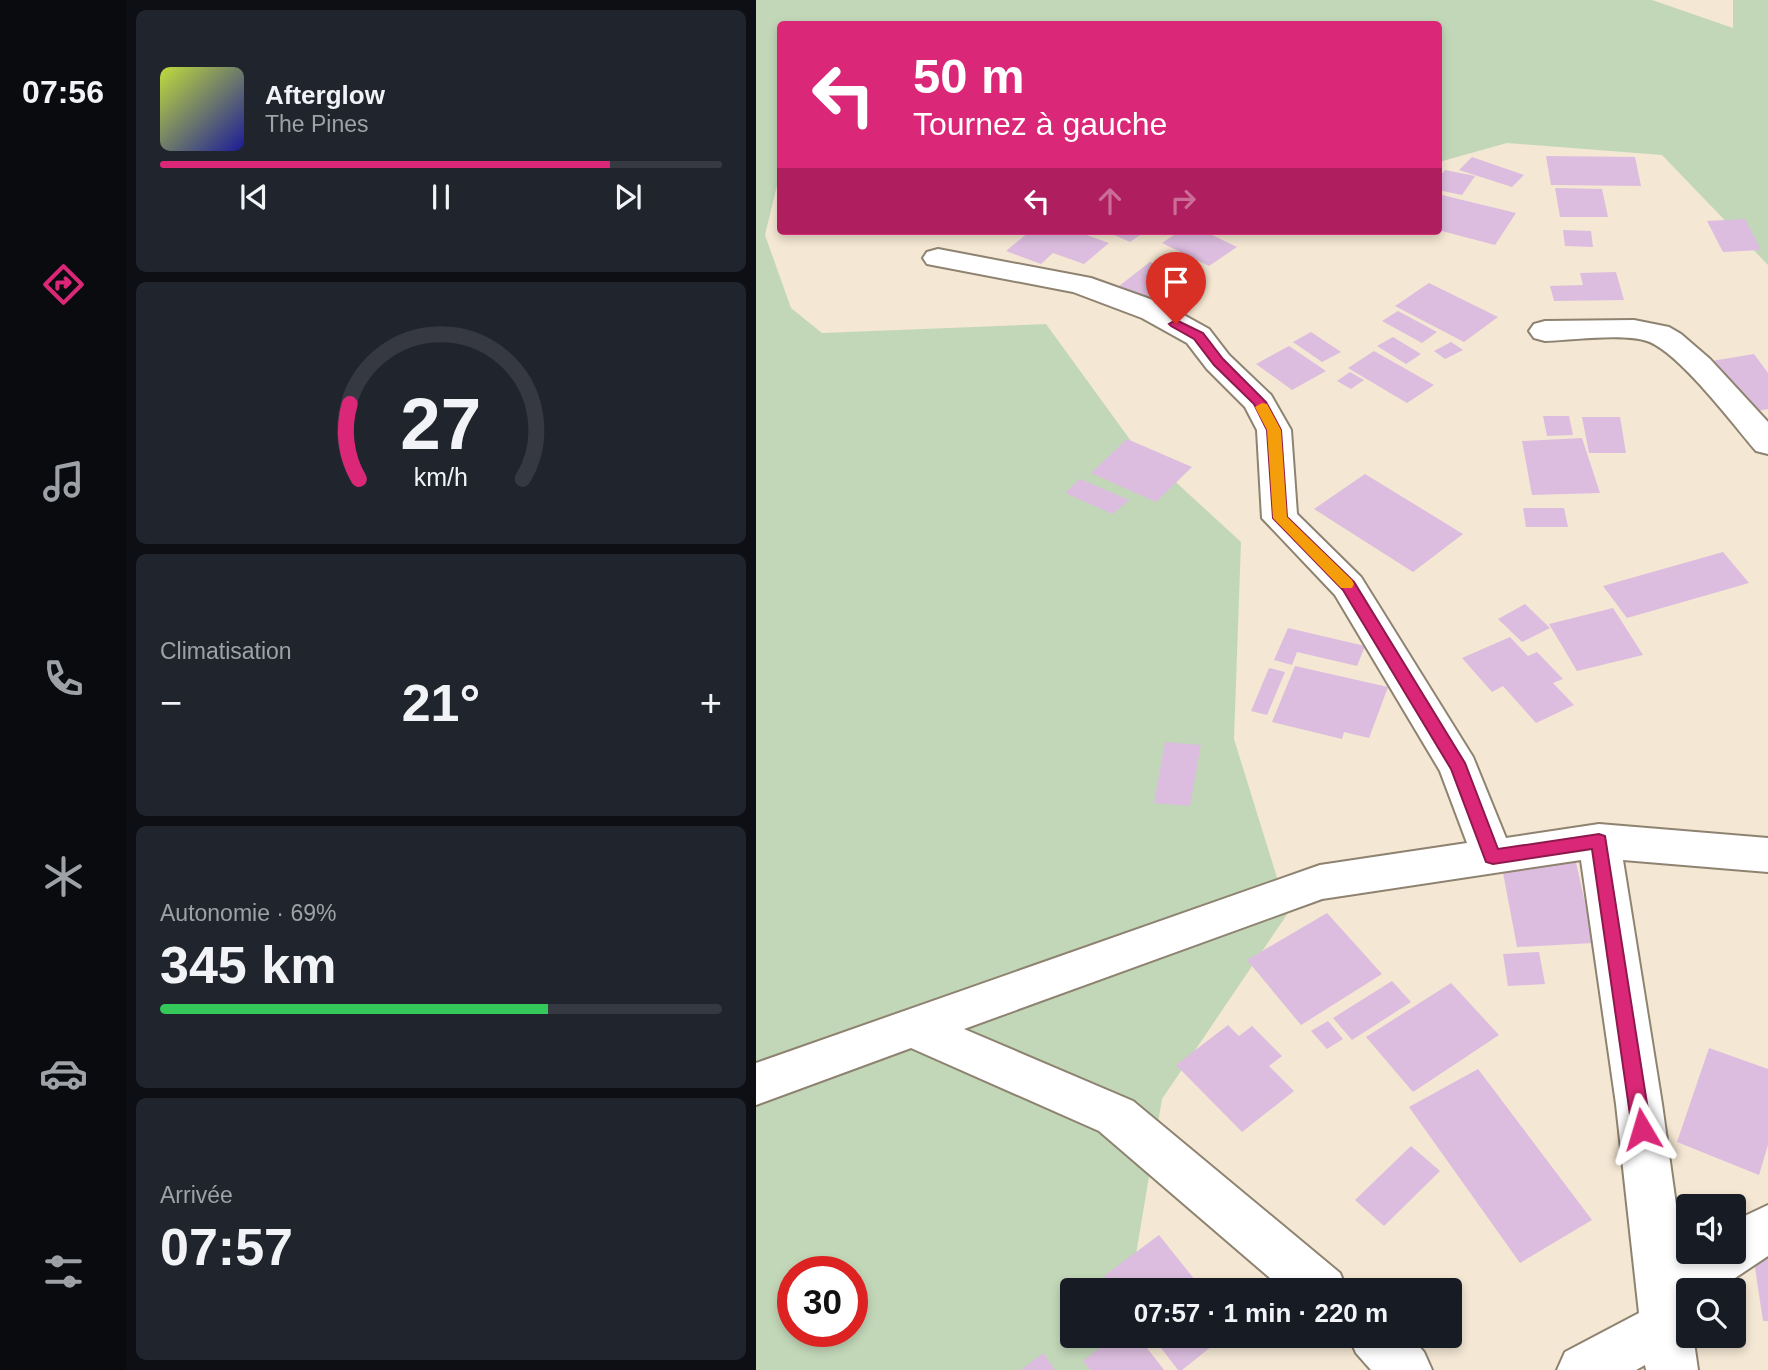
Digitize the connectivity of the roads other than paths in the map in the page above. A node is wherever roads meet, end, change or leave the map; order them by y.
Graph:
1 (938, 258) dead end
2 (1545, 331) dead end
3 (1768, 443) edge
4 (1599, 841) junction
5 (1768, 855) edge
6 (1493, 857) junction
7 (913, 1028) junction
8 (756, 1084) edge
9 (1768, 1228) edge
10 (1746, 1242) edge
11 (1712, 1264) edge
12 (1308, 1278) edge
13 (1386, 1348) edge
14 (1668, 1348) edge
15 (1406, 1370) edge
16 (1583, 1370) edge

1 - 6 street
2 - 3 street
4 - 5 street
4 - 6 street
4 - 14 street
6 - 7 street
7 - 8 street
7 - 12 street
9 - 10 street
11 - 14 street
13 - 15 street
14 - 16 street

